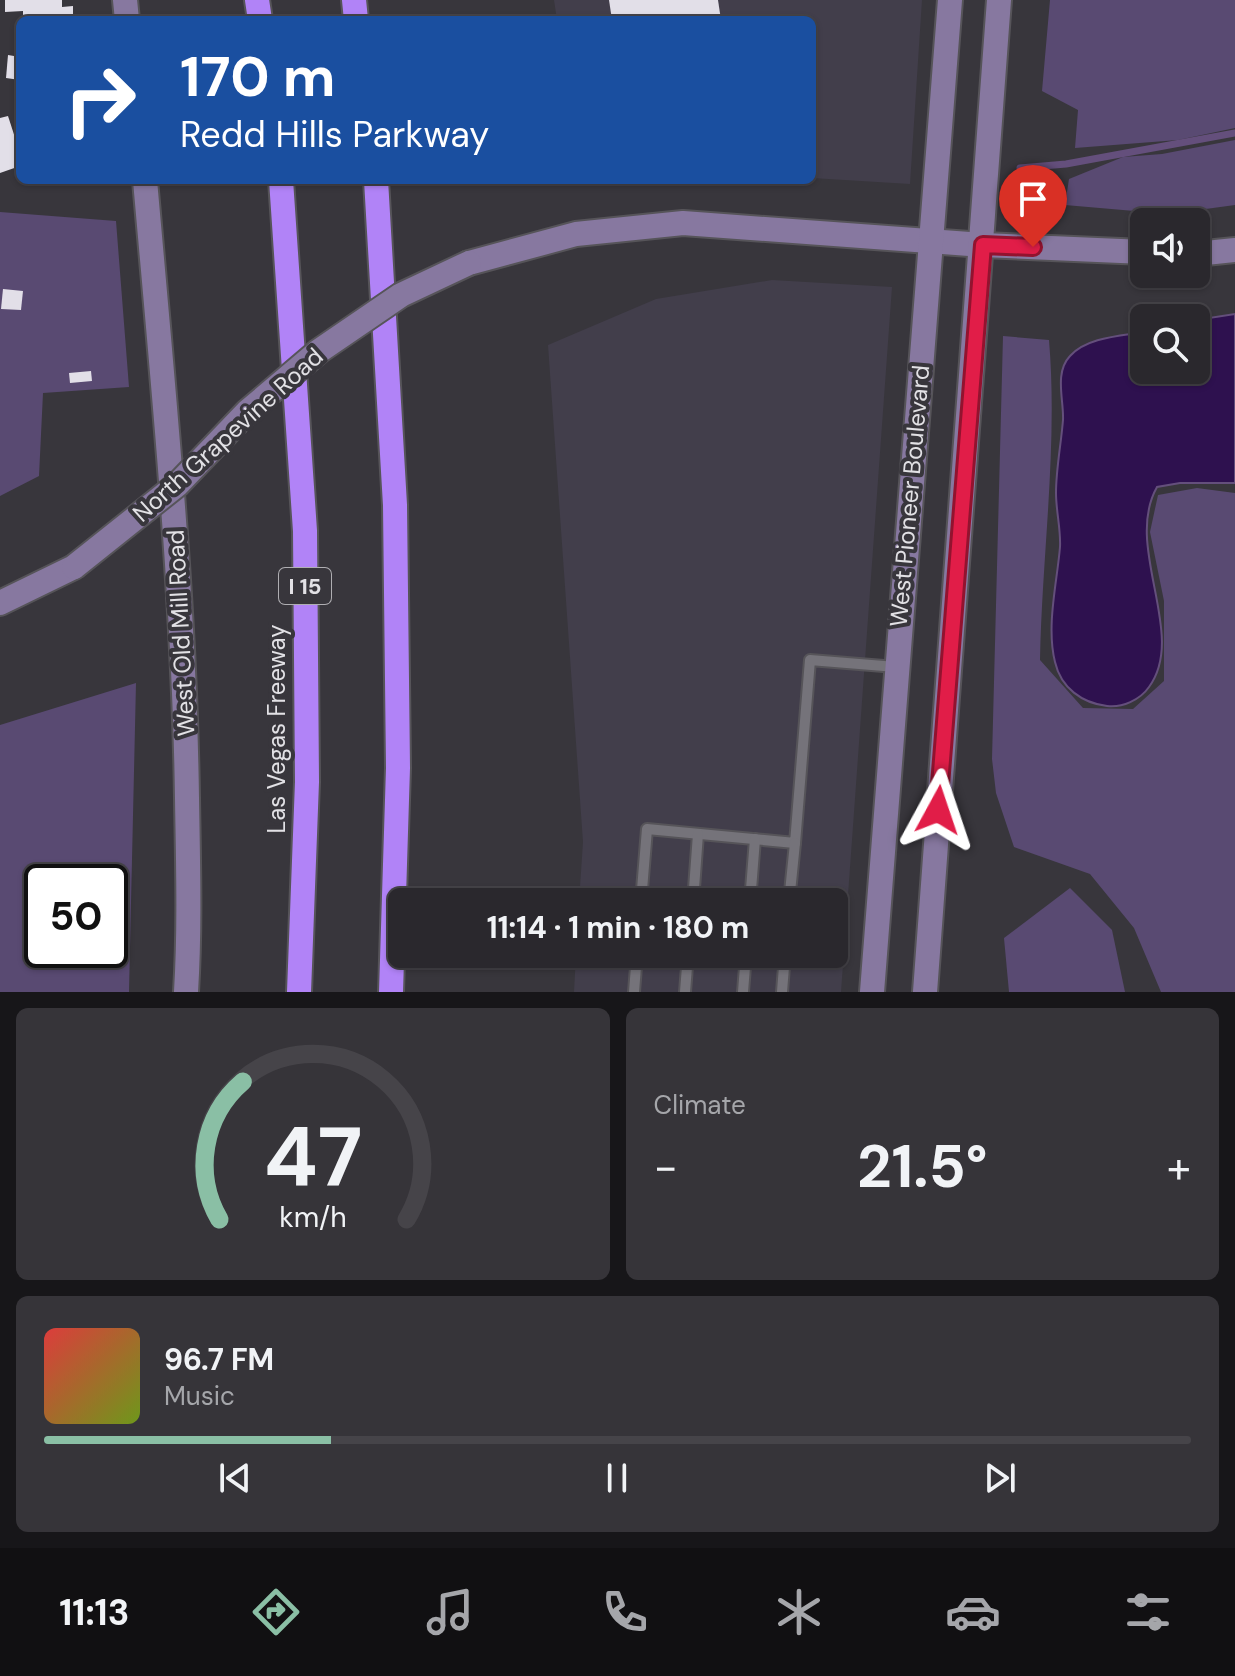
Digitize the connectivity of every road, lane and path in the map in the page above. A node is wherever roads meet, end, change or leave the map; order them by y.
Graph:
1 (950, 0) edge
2 (999, 0) edge
3 (145, 184) edge
4 (281, 184) edge
5 (376, 184) edge
6 (931, 242) junction
7 (983, 245) junction
8 (1235, 250) edge
9 (1130, 251) edge
10 (1210, 253) edge
11 (0, 603) edge
12 (896, 667) junction
13 (698, 834) junction
14 (755, 839) junction
15 (795, 843) junction
16 (642, 888) edge
17 (694, 888) edge
18 (751, 888) edge
19 (790, 888) edge
20 (636, 968) edge
21 (687, 968) edge
22 (745, 968) edge
23 (784, 968) edge
24 (186, 992) edge
25 (299, 992) edge
26 (391, 992) edge
27 (634, 992) edge
28 (685, 992) edge
29 (743, 992) edge
30 (782, 992) edge
31 (872, 992) edge
32 (925, 992) edge

1 - 6 main road, West Pioneer Boulevard
2 - 7 main road
3 - 24 main road, West Old Mill Road
4 - 25 highway, Las Vegas Freeway / I 15
5 - 26 highway
6 - 7 main road, North Grapevine Road
6 - 11 main road, North Grapevine Road, bridge
6 - 12 main road, West Pioneer Boulevard
7 - 9 main road, North Grapevine Road
7 - 32 main road
8 - 10 main road
12 - 15 lane
12 - 31 main road, West Pioneer Boulevard
13 - 14 lane
13 - 16 lane
13 - 17 lane
14 - 15 lane
14 - 18 lane
15 - 19 lane
20 - 27 lane
21 - 28 lane
22 - 29 lane
23 - 30 lane

